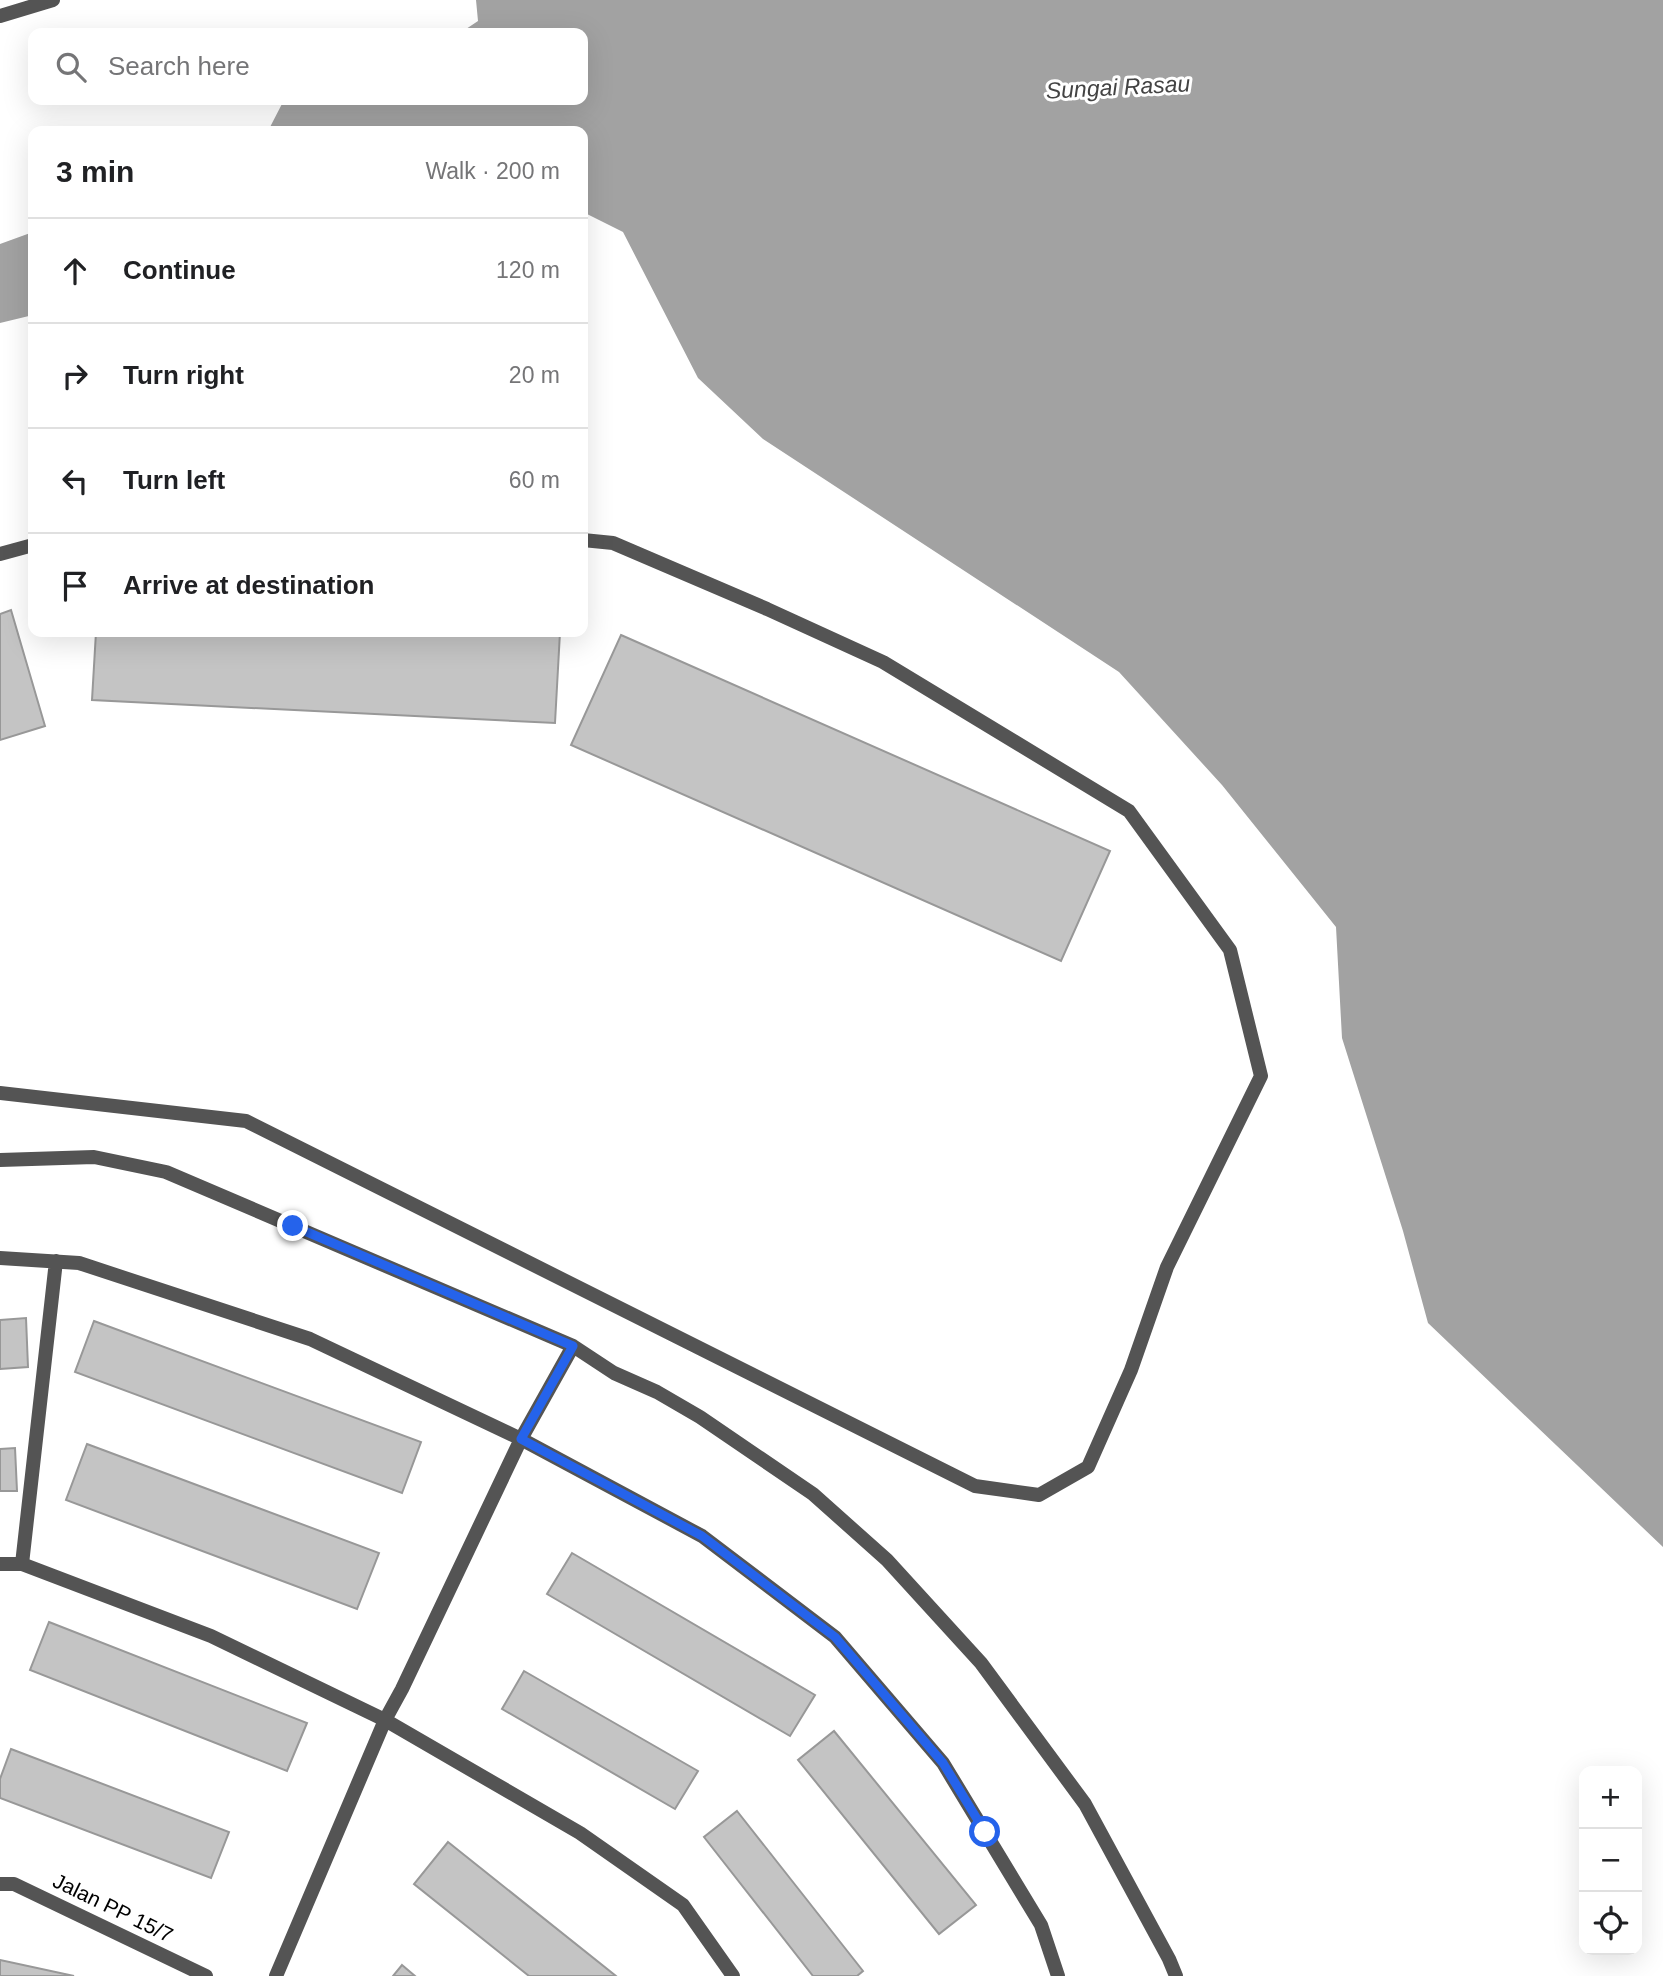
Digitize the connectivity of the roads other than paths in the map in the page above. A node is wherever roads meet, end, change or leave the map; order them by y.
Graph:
1 (53, 0) edge
2 (0, 16) edge
3 (588, 540) edge
4 (28, 546) edge
5 (0, 554) edge
6 (0, 1093) edge
7 (0, 1160) edge
8 (0, 1258) edge
9 (56, 1261) junction
10 (573, 1346) junction
11 (521, 1439) junction
12 (0, 1564) edge
13 (22, 1564) junction
14 (385, 1720) junction
15 (0, 1884) edge
16 (206, 1976) edge
17 (276, 1976) edge
18 (733, 1976) edge
19 (1058, 1976) edge
20 (1176, 1976) edge

1 - 2 street
3 - 6 street
4 - 5 street
7 - 10 street
8 - 9 street
9 - 11 street
9 - 13 street
10 - 11 street
10 - 20 street
11 - 14 street
11 - 19 street
12 - 13 street
13 - 14 street
14 - 17 street
14 - 18 street
15 - 16 street, Jalan PP 15/7

